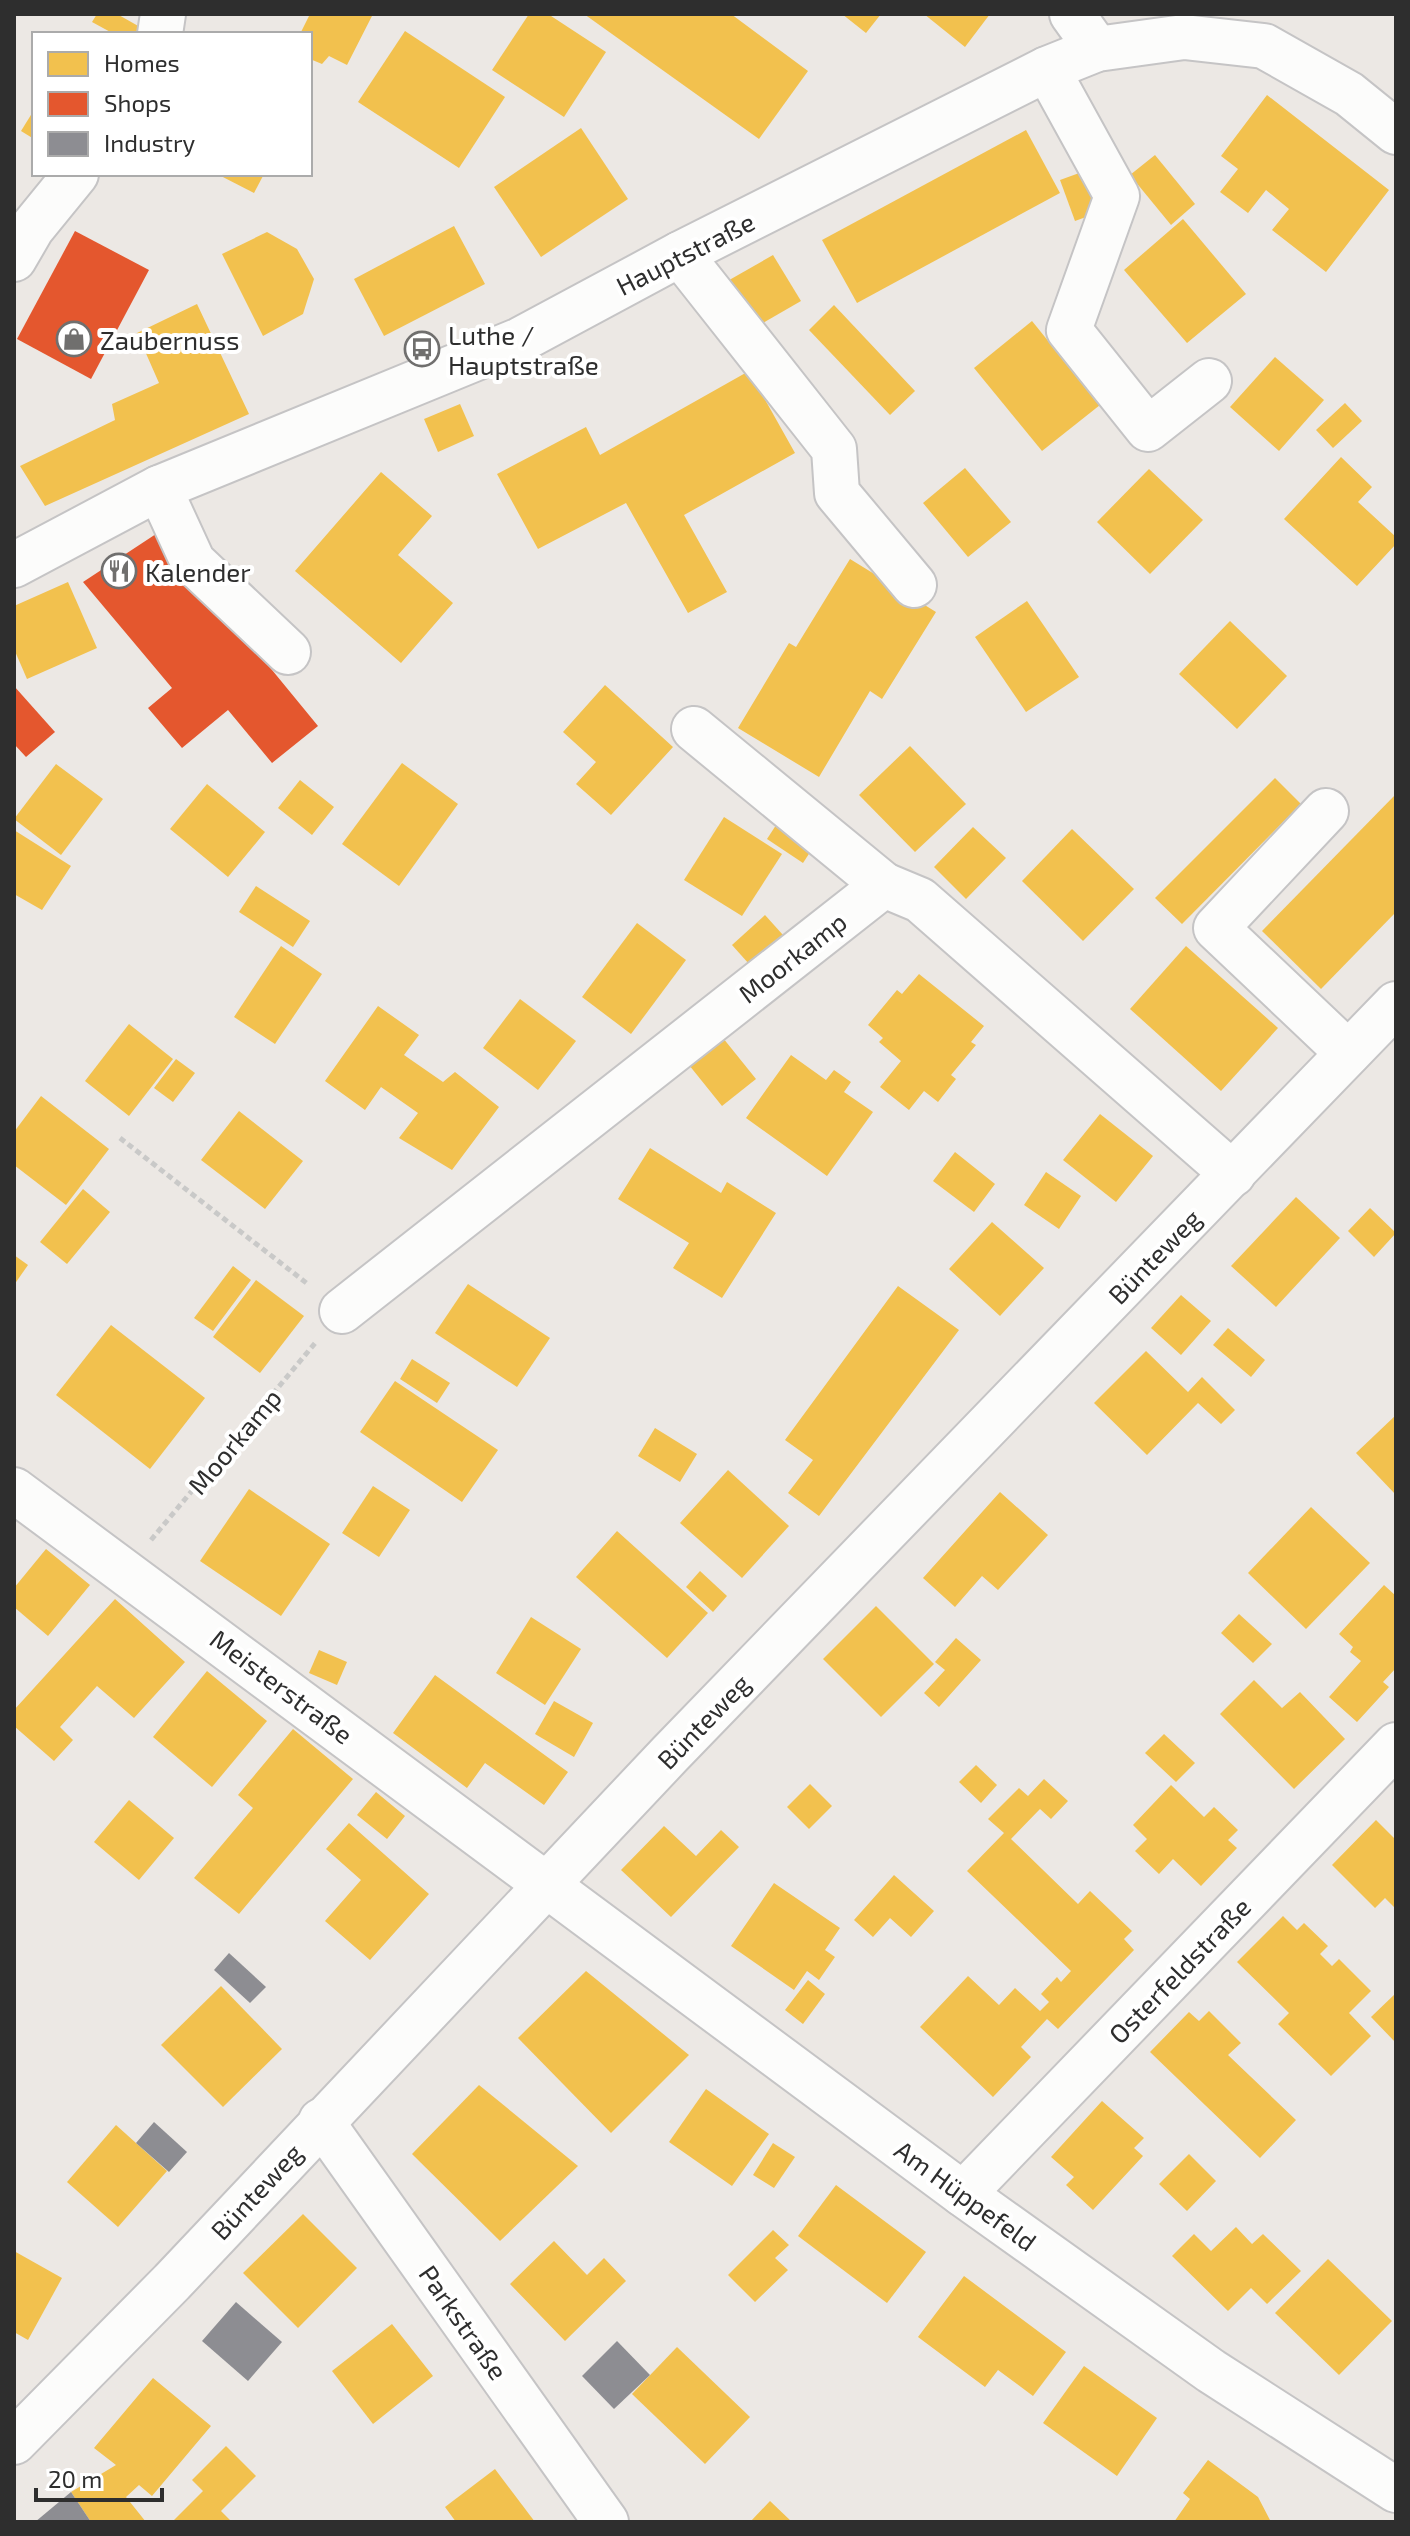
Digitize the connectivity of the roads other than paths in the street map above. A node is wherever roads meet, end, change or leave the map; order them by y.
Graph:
1 (1072, 14) edge
2 (1272, 30) edge
3 (1097, 49) junction
4 (1047, 69) junction
5 (1396, 132) edge
6 (74, 176) edge
7 (680, 254) junction
8 (14, 259) edge
9 (1209, 381) dead end
10 (159, 488) junction
11 (14, 565) edge
12 (914, 585) dead end
13 (288, 652) dead end
14 (694, 729) dead end
15 (1326, 811) dead end
16 (884, 885) junction
17 (1396, 1004) edge
18 (1348, 1053) junction
19 (1233, 1174) junction
20 (342, 1311) road end
21 (14, 1490) edge
22 (1396, 1745) edge
23 (548, 1884) junction
24 (321, 2121) junction
25 (963, 2194) junction
26 (14, 2442) edge
27 (1396, 2490) edge
28 (606, 2522) edge

1 - 3 street
2 - 3 street, Hauptstraße
2 - 5 street
3 - 4 street, Hauptstraße
4 - 7 street, Hauptstraße
4 - 9 street
6 - 8 street
7 - 10 street, Hauptstraße
7 - 12 street
10 - 11 street, Hauptstraße
10 - 13 street
14 - 16 street
15 - 18 street
16 - 19 street
16 - 20 street, Moorkamp
17 - 18 street, Bünteweg
18 - 19 street, Bünteweg
19 - 23 street, Bünteweg
21 - 23 street, Meisterstraße
22 - 25 street, Osterfeldstraße
23 - 24 street, Bünteweg
23 - 25 street, Am Hüppefeld
24 - 26 street, Bünteweg
24 - 28 street, Parkstraße
25 - 27 street, Am Hüppefeld

